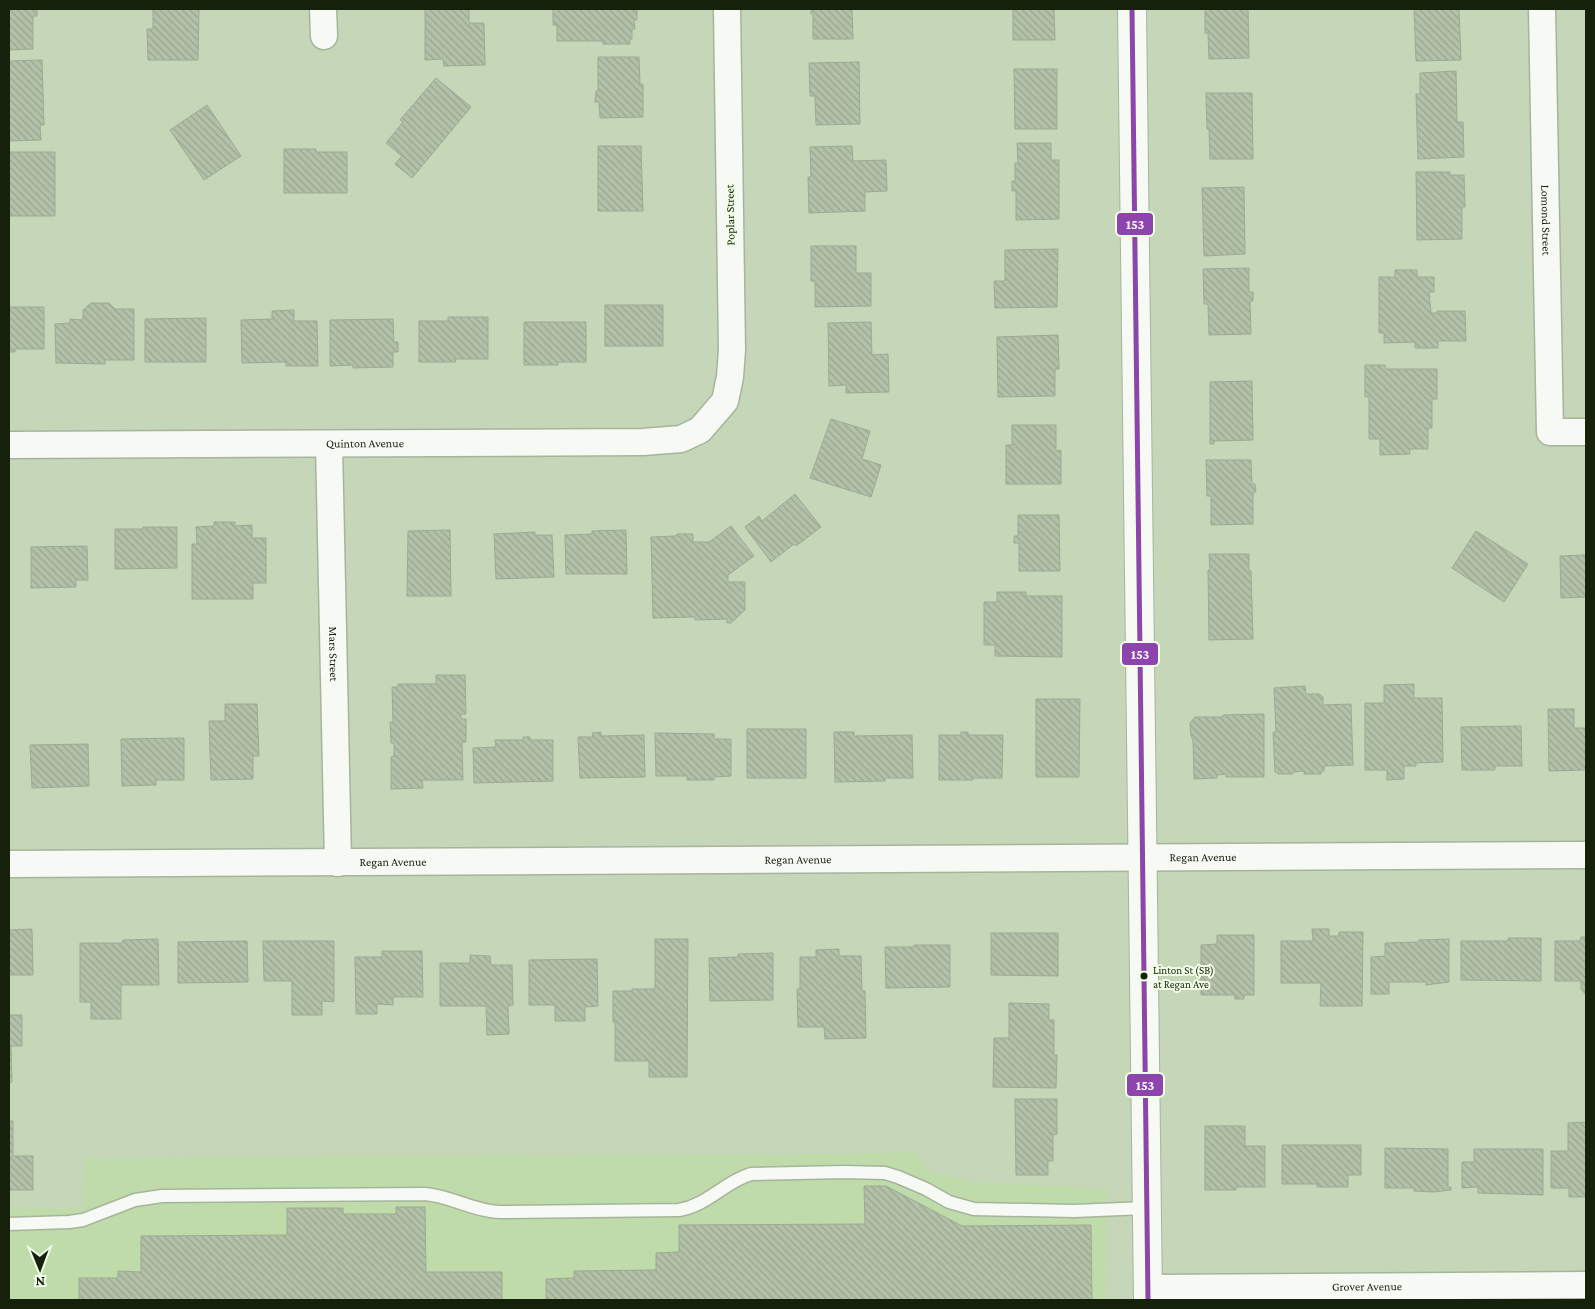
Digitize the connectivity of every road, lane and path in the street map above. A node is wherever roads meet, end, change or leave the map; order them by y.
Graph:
1 (323, 9) edge
2 (727, 9) edge
3 (1132, 9) edge
4 (1542, 9) edge
5 (324, 36) dead end
6 (713, 416) joint
7 (1586, 432) edge
8 (329, 444) junction
9 (9, 445) edge
10 (1586, 855) edge
11 (1143, 856) junction
12 (338, 863) junction
13 (9, 864) edge
14 (1146, 1208) junction
15 (9, 1224) edge
16 (1586, 1285) edge
17 (1148, 1294) edge

1 - 5 street
2 - 6 street, Poplar Street
3 - 11 street
4 - 7 street, Lomond Street
6 - 8 street, Quinton Avenue
8 - 9 street, Quinton Avenue
8 - 12 street, Mars Street
10 - 11 street, Regan Avenue
11 - 12 street, Regan Avenue
11 - 14 street
12 - 13 street, Regan Avenue
14 - 15 lane
14 - 17 street
16 - 17 street, Grover Avenue

